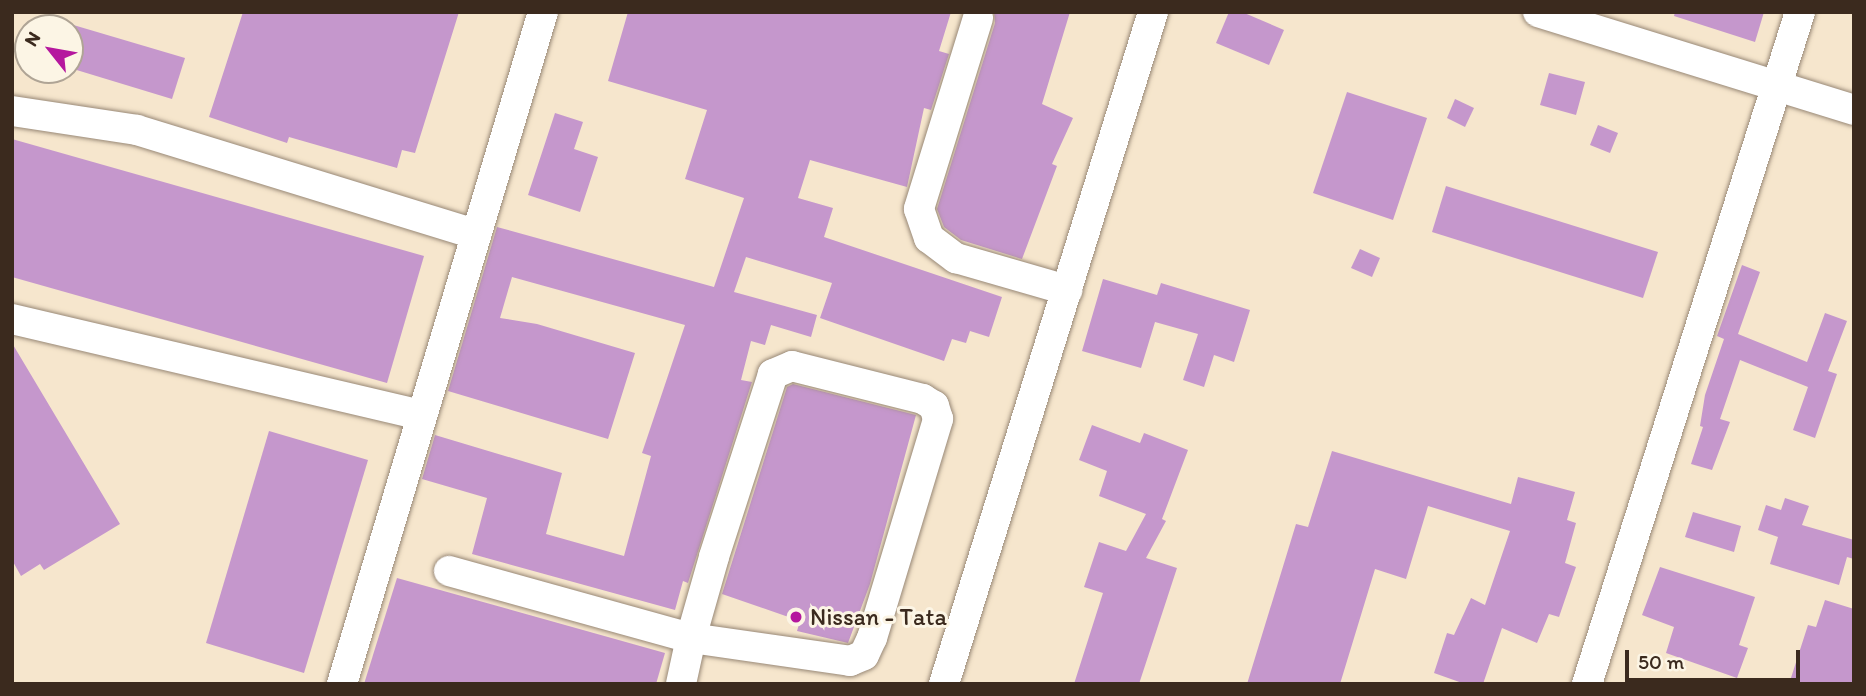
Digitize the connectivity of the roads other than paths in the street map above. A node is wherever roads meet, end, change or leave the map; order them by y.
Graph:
1 (543, 12) edge
2 (1153, 12) edge
3 (1538, 12) edge
4 (1800, 12) edge
5 (978, 18) dead end
6 (1778, 86) junction
7 (1854, 110) edge
8 (12, 111) edge
9 (476, 234) junction
10 (1067, 290) junction
11 (12, 319) edge
12 (422, 415) junction
13 (449, 571) dead end
14 (691, 638) junction
15 (342, 684) edge
16 (681, 684) edge
17 (944, 684) edge
18 (1587, 684) edge

1 - 9 street
2 - 10 street
3 - 6 street
4 - 6 street
5 - 10 street
6 - 7 street
6 - 18 street
8 - 9 street
9 - 12 street
10 - 17 street
11 - 12 street
12 - 15 street
13 - 14 street
14 - 14 street
14 - 16 street

